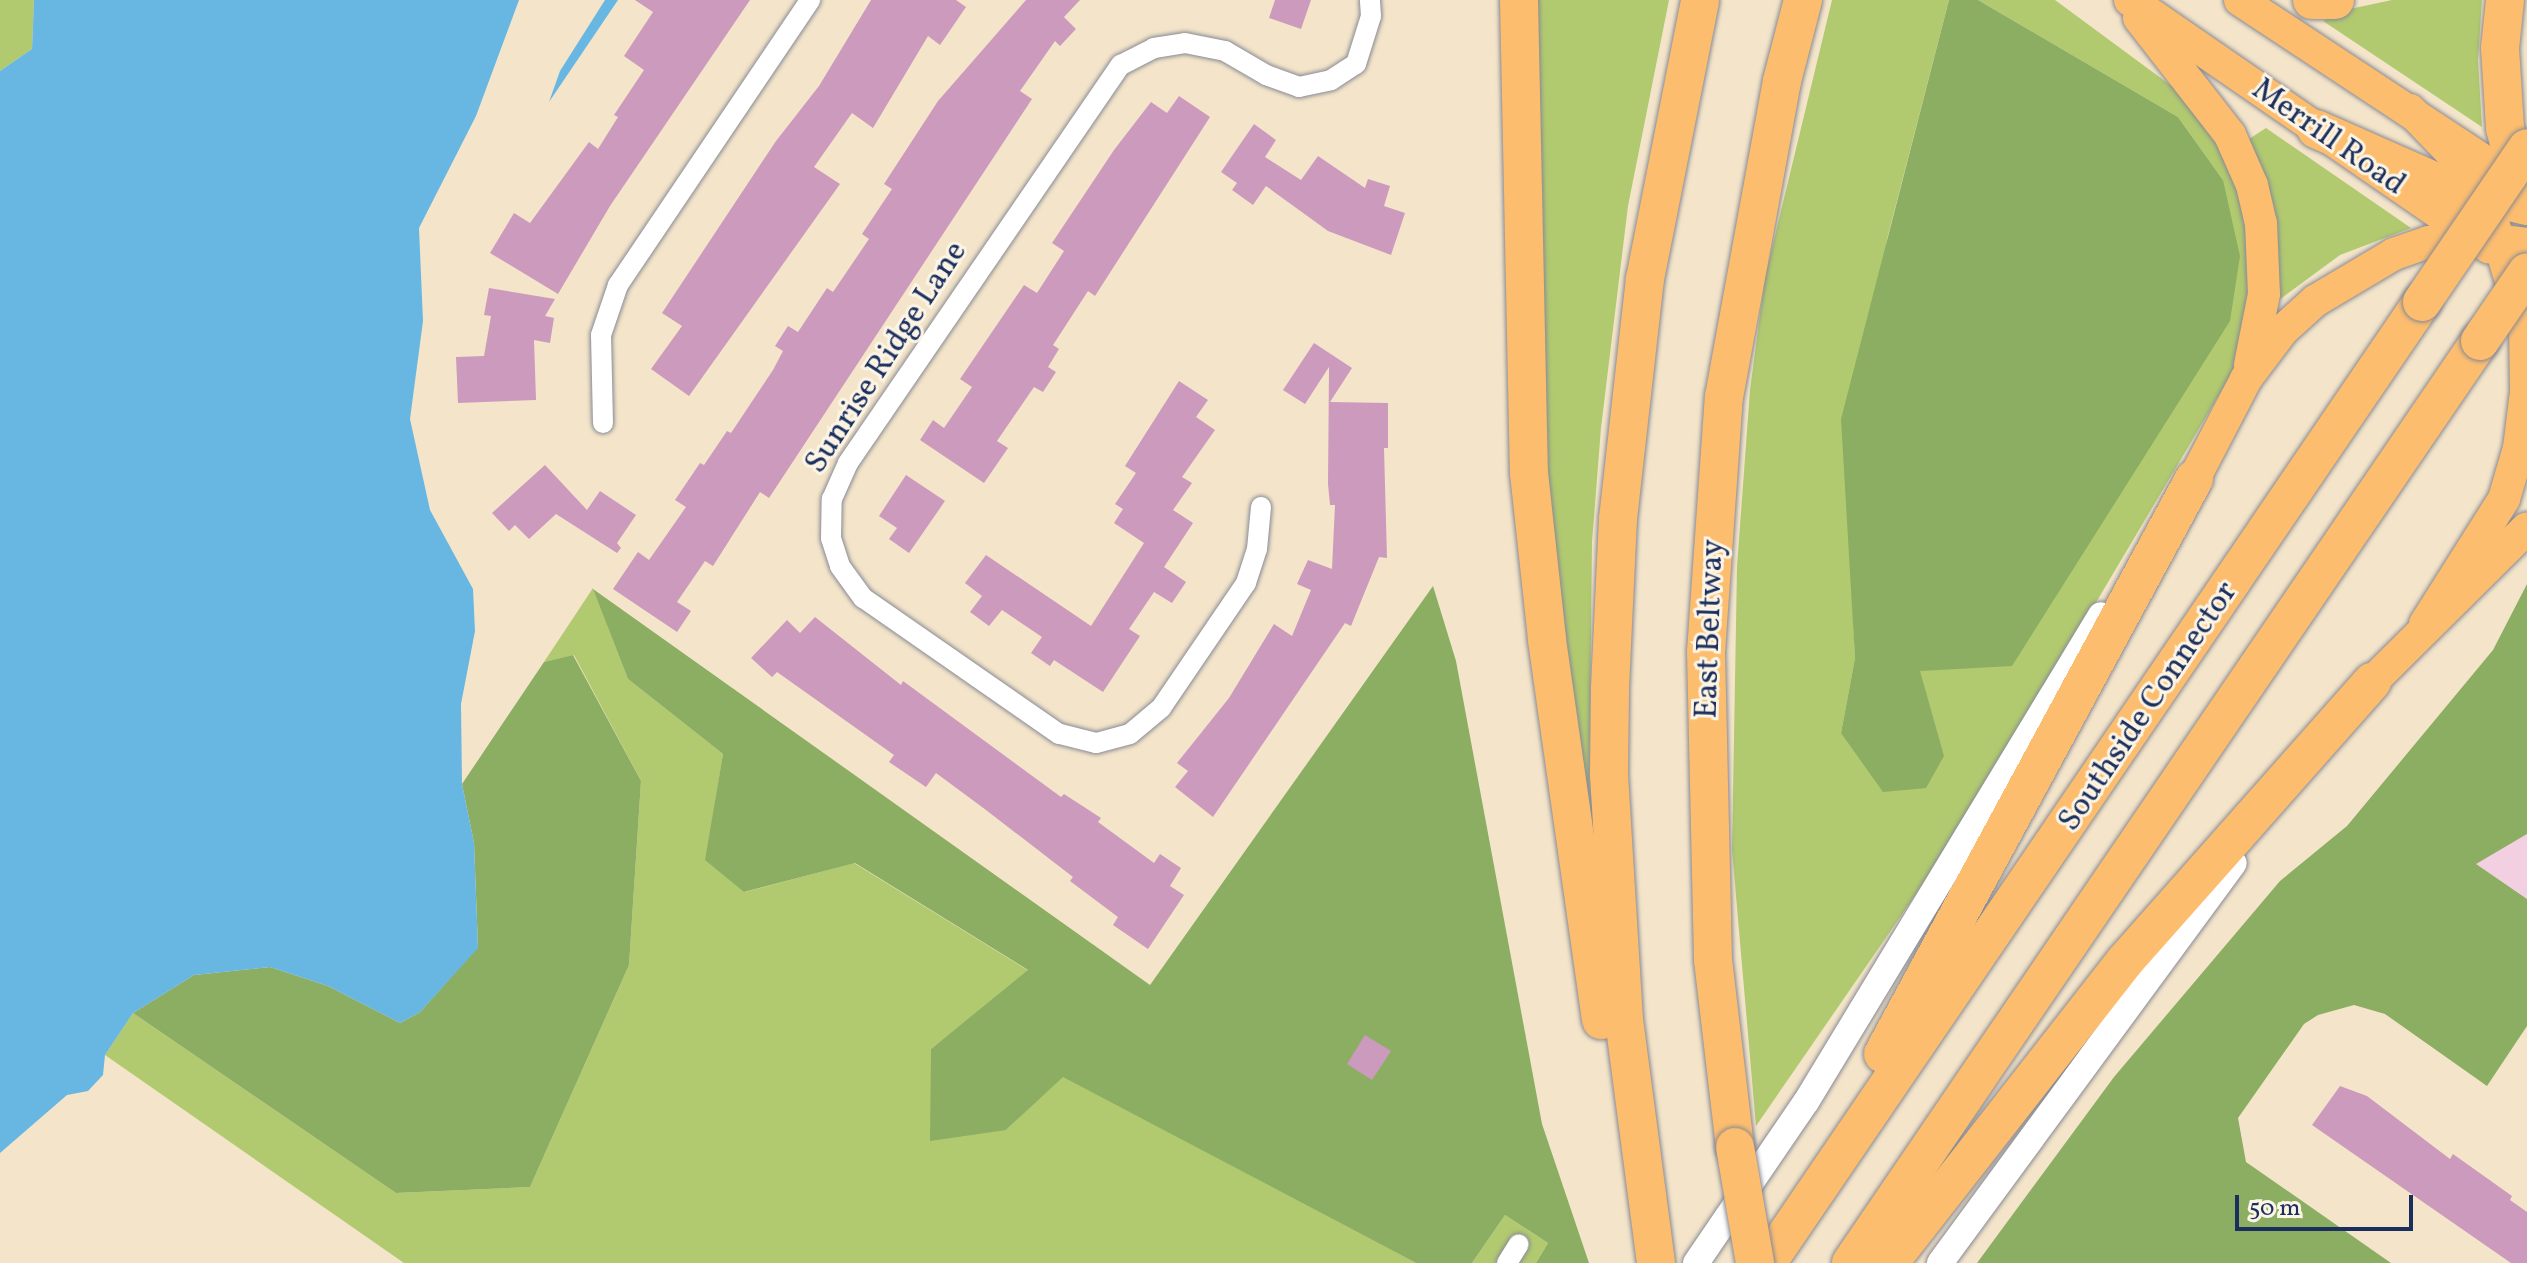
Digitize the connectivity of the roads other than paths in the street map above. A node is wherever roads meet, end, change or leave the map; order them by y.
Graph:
1 (810, 0) edge
2 (1370, 0) edge
3 (1519, 0) edge
4 (1700, 0) edge
5 (1803, 0) edge
6 (2127, 0) edge
7 (2240, 0) edge
8 (2312, 0) edge
9 (2335, 0) edge
10 (2505, 0) edge
11 (2316, 129) junction
12 (2519, 188) edge
13 (2510, 255) edge
14 (2246, 379) junction
15 (603, 423) dead end
16 (2194, 479) junction
17 (1261, 507) dead end
18 (2527, 528) edge
19 (2425, 624) junction
20 (2372, 682) junction
21 (1848, 1143) junction
22 (1644, 1196) junction
23 (1519, 1244) dead end
24 (1507, 1263) edge
25 (1656, 1263) edge
26 (1696, 1263) edge
27 (1755, 1263) edge
28 (1767, 1263) edge
29 (1851, 1263) edge
30 (1889, 1263) edge
31 (1940, 1263) edge

1 - 15 street
2 - 17 street, Sunrise Ridge Lane
3 - 22 highway
4 - 22 highway
5 - 27 highway, East Beltway, bridge
6 - 11 main road, Merrill Road
6 - 14 main road
7 - 12 main road, Merrill Road
8 - 9 highway
10 - 12 highway
11 - 12 highway
11 - 13 main road, Merrill Road
12 - 13 main road
12 - 21 highway, Southside Connector, bridge
13 - 14 main road
13 - 19 main road
13 - 29 highway, Southside Connector, bridge
14 - 16 main road
16 - 21 highway
16 - 26 street
18 - 19 main road
19 - 20 main road
20 - 30 highway
20 - 31 street
21 - 28 highway, Southside Connector
22 - 25 highway
23 - 24 street

